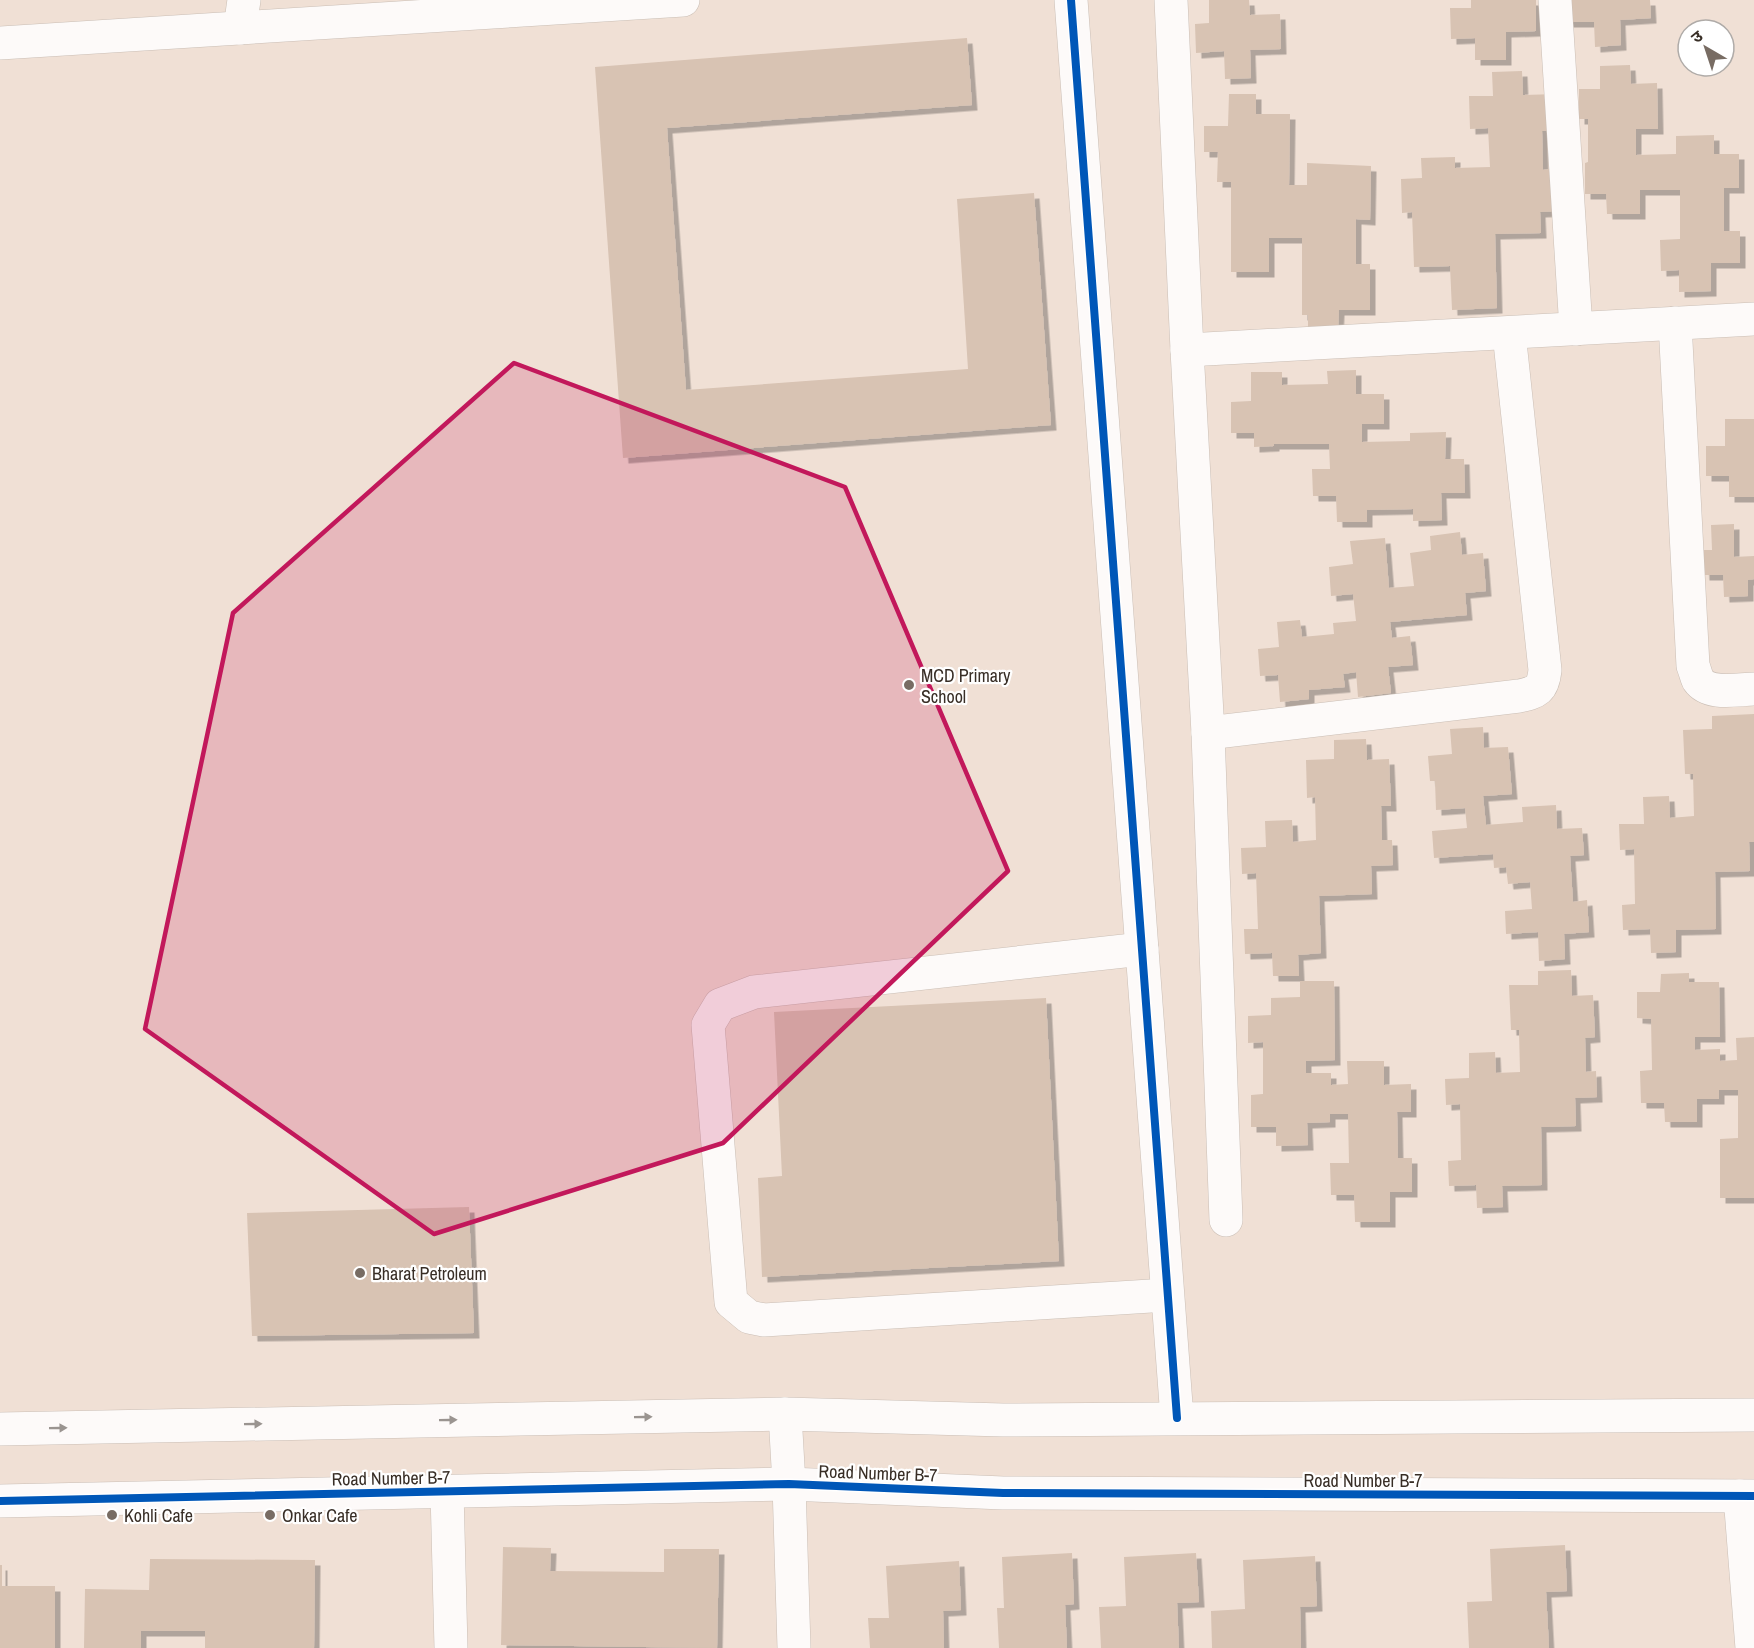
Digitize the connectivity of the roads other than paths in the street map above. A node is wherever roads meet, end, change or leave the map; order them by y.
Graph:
1 (683, 0) edge
2 (1071, 0) edge
3 (1171, 0) edge
4 (1555, 0) edge
5 (345, 11) edge
6 (242, 14) edge
7 (0, 43) edge
8 (1754, 319) edge
9 (1675, 323) junction
10 (1576, 329) junction
11 (1509, 333) junction
12 (1187, 350) junction
13 (1754, 689) edge
14 (1208, 733) junction
15 (1142, 949) junction
16 (1226, 1220) dead end
17 (1167, 1295) junction
18 (785, 1414) junction
19 (1754, 1415) edge
20 (1177, 1418) junction
21 (0, 1429) edge
22 (789, 1484) junction
23 (447, 1491) junction
24 (1747, 1496) edge
25 (0, 1501) edge
26 (451, 1648) edge
27 (794, 1648) edge
28 (1752, 1648) edge

1 - 5 street
2 - 15 street
3 - 12 street
4 - 10 street
5 - 6 street
6 - 7 street
8 - 9 street
9 - 10 street
9 - 13 street
10 - 11 street
11 - 12 street
11 - 14 street
12 - 14 street
14 - 16 street
15 - 17 street
15 - 17 street
17 - 20 street
18 - 20 street
21 -> 18 street
18 - 22 street
19 - 20 street
22 - 23 street, Road Number B-7
22 - 24 street, Road Number B-7
22 - 27 street
23 - 25 street, Road Number B-7
23 - 26 street
24 - 28 street

